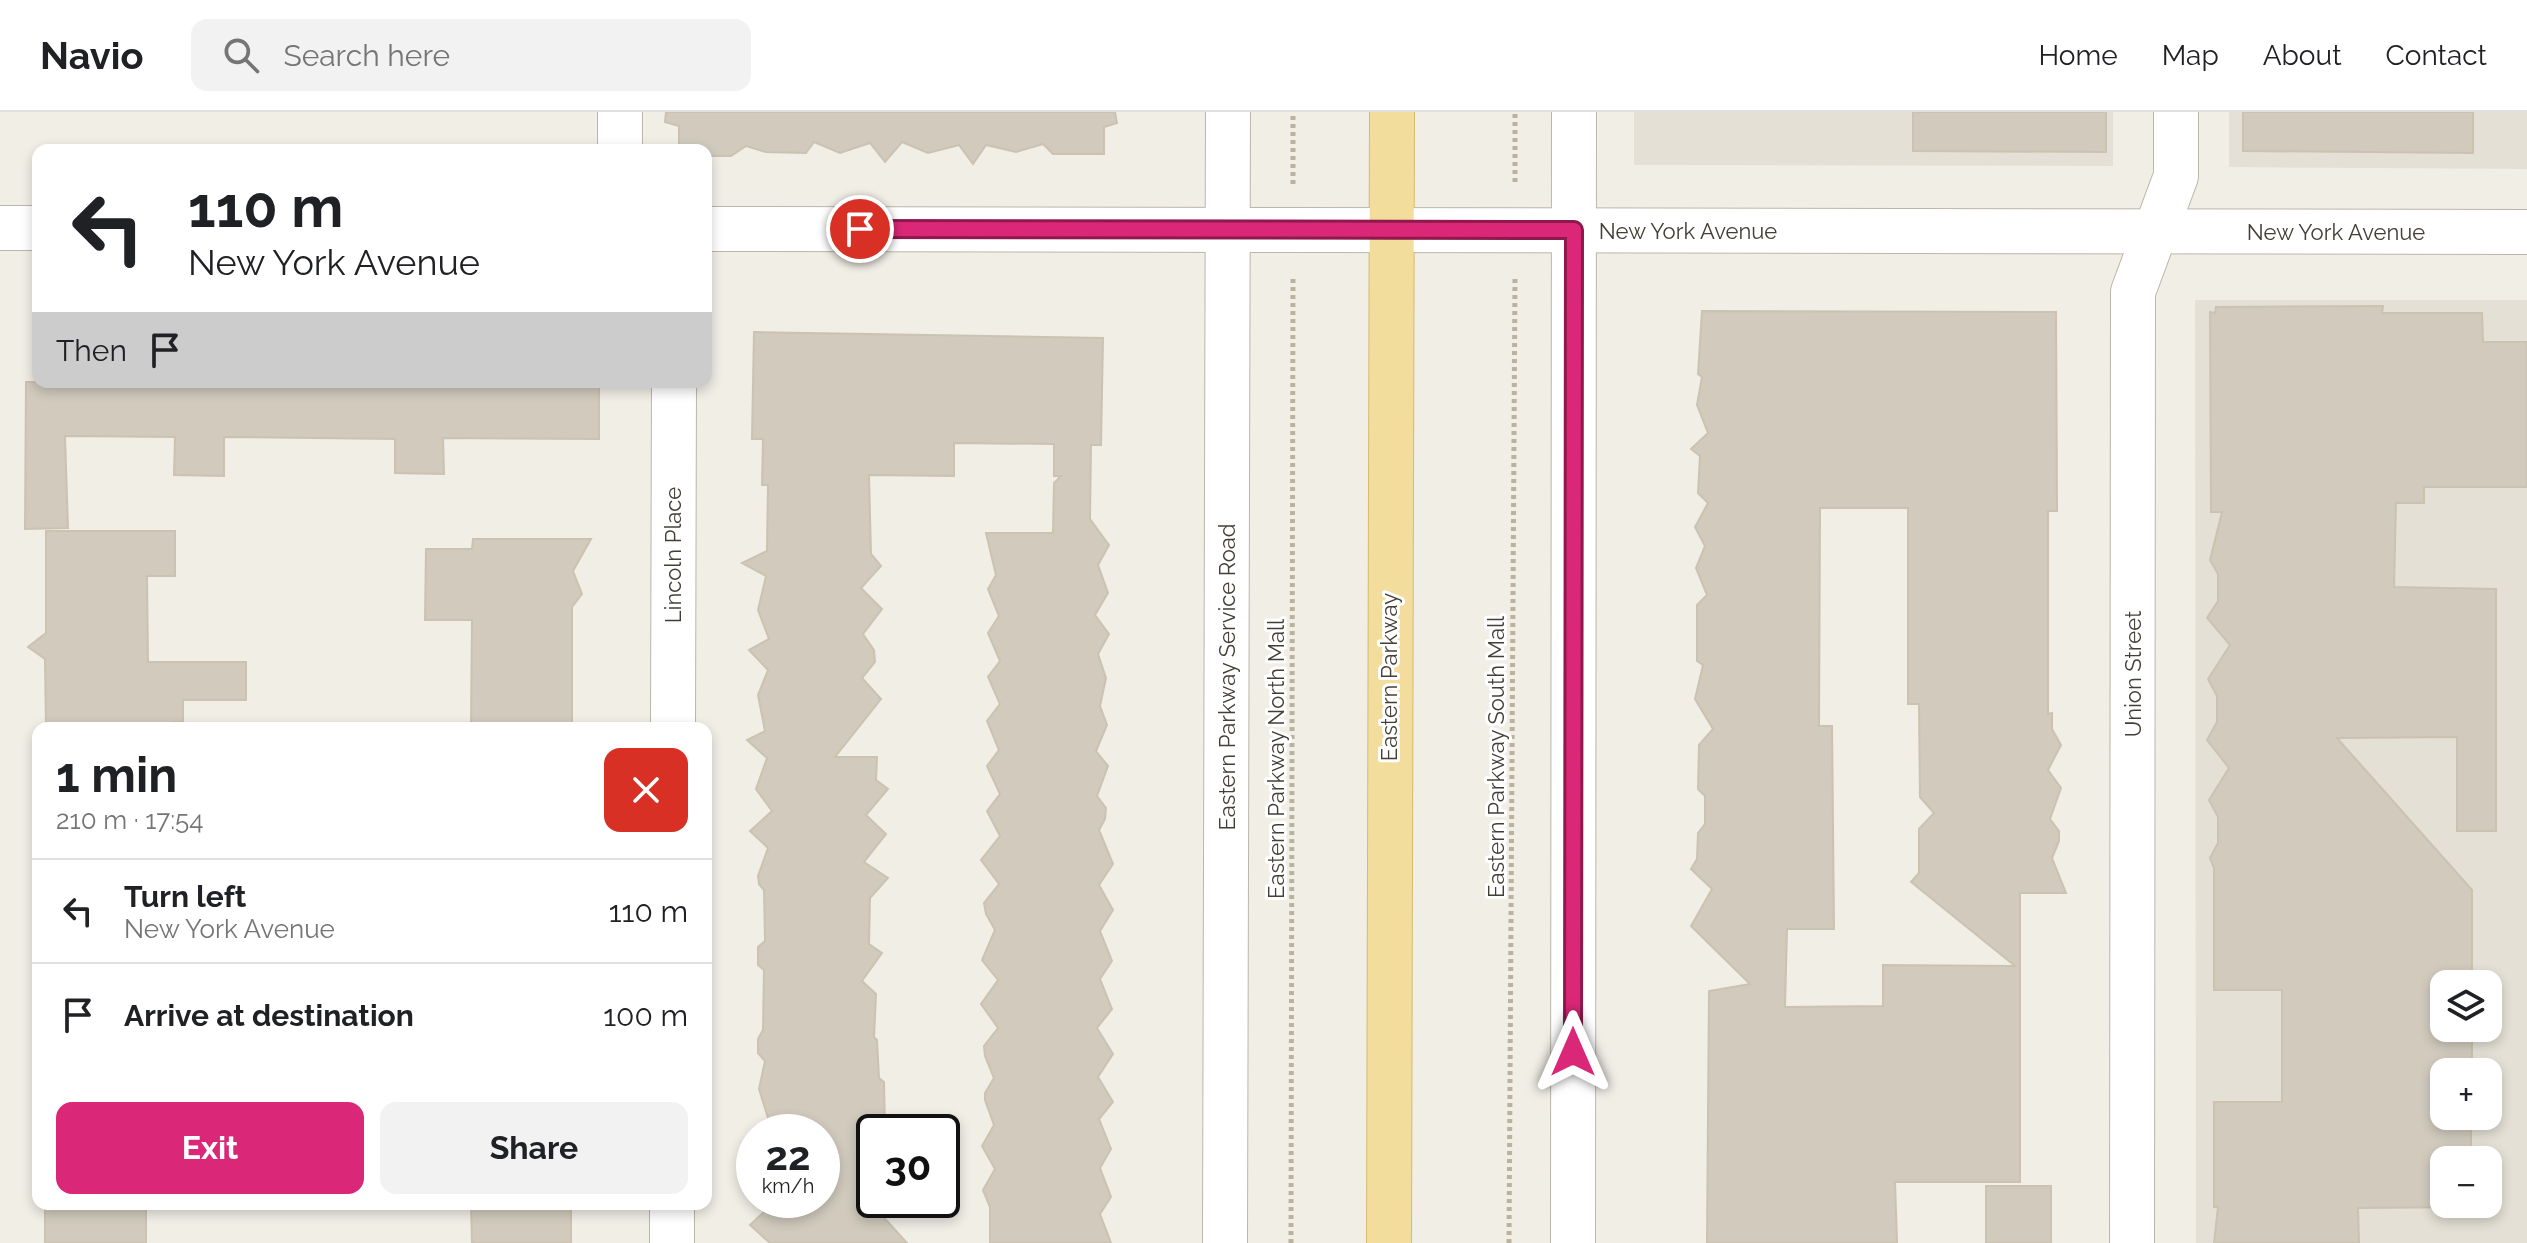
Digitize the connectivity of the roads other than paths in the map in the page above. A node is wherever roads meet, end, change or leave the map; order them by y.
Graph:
1 (620, 112) edge
2 (1228, 112) edge
3 (1392, 112) edge
4 (1574, 112) edge
5 (2176, 112) edge
6 (620, 144) edge
7 (0, 228) edge
8 (32, 228) edge
9 (712, 229) edge
10 (1228, 229) junction
11 (1391, 230) junction
12 (1574, 230) junction
13 (2154, 231) junction
14 (2527, 232) edge
15 (674, 388) edge
16 (673, 722) edge
17 (672, 1210) edge
18 (672, 1243) edge
19 (1225, 1243) edge
20 (1389, 1243) edge
21 (1573, 1243) edge
22 (2132, 1243) edge

1 - 6 street
2 - 10 street, Eastern Parkway Service Road
3 - 11 main road, Eastern Parkway
4 - 12 street
5 - 13 street, Union Street
7 - 8 street
9 - 10 street, New York Avenue
10 - 11 street, New York Avenue
10 - 19 street, Eastern Parkway Service Road
11 - 12 street, New York Avenue
11 - 20 main road, Eastern Parkway
12 - 13 street, New York Avenue
12 - 21 street
13 - 14 street, New York Avenue
13 - 22 street, Union Street
15 - 16 street, Lincoln Place
17 - 18 street

